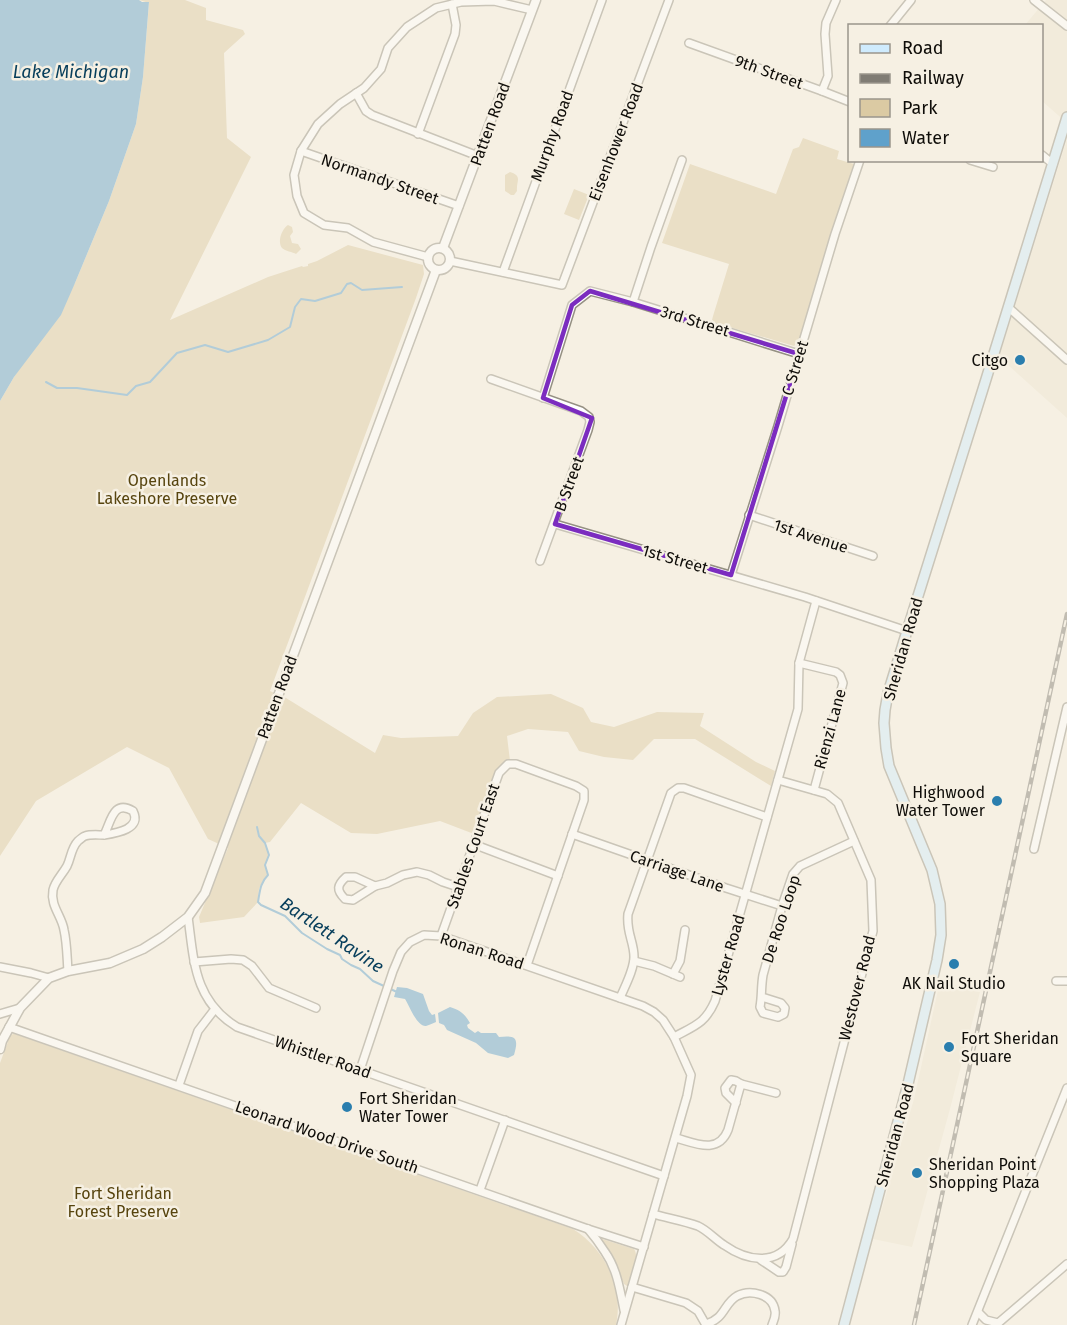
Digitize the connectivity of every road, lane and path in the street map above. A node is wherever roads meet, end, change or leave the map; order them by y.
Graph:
1 (536, 0) edge
2 (602, 0) edge
3 (669, 0) edge
4 (843, 0) edge
5 (911, 0) edge
6 (1034, 0) edge
7 (835, 3) edge
8 (452, 4) junction
9 (532, 10) junction
10 (892, 24) edge
11 (1067, 26) edge
12 (689, 43) dead end
13 (822, 91) junction
14 (356, 93) junction
15 (848, 102) edge
16 (1067, 117) edge
17 (418, 134) junction
18 (301, 151) junction
19 (478, 156) junction
20 (1043, 156) edge
21 (682, 160) dead end
22 (859, 162) edge
23 (977, 162) edge
24 (1053, 164) junction
25 (993, 167) dead end
26 (459, 206) junction
27 (443, 248) junction
28 (428, 257) junction
29 (450, 261) junction
30 (435, 270) junction
31 (503, 272) junction
32 (633, 302) junction
33 (1008, 308) junction
34 (799, 354) junction
35 (1067, 360) edge
36 (491, 379) dead end
37 (543, 398) junction
38 (749, 515) junction
39 (555, 524) junction
40 (873, 556) dead end
41 (540, 561) dead end
42 (730, 575) junction
43 (816, 601) junction
44 (907, 631) junction
45 (799, 663) junction
46 (1066, 712) edge
47 (778, 780) junction
48 (814, 790) junction
49 (767, 817) junction
50 (572, 834) junction
51 (104, 835) junction
52 (854, 841) junction
53 (473, 844) junction
54 (1034, 849) dead end
55 (647, 861) junction
56 (558, 876) junction
57 (375, 886) junction
58 (458, 887) junction
59 (746, 895) junction
60 (782, 906) junction
61 (188, 917) junction
62 (685, 930) dead end
63 (441, 936) junction
64 (634, 961) junction
65 (194, 962) junction
66 (527, 965) junction
67 (0, 967) edge
68 (69, 972) junction
69 (49, 978) junction
70 (1056, 981) dead end
71 (1067, 981) edge
72 (762, 997) dead end
73 (620, 998) junction
74 (20, 1008) junction
75 (316, 1008) dead end
76 (215, 1009) junction
77 (0, 1014) edge
78 (9, 1027) junction
79 (674, 1037) junction
80 (1, 1043) edge
81 (360, 1070) junction
82 (741, 1084) junction
83 (179, 1085) junction
84 (1067, 1088) edge
85 (776, 1093) dead end
86 (736, 1103) junction
87 (505, 1120) junction
88 (675, 1138) junction
89 (664, 1176) junction
90 (480, 1190) junction
91 (653, 1214) junction
92 (588, 1229) junction
93 (793, 1239) junction
94 (644, 1247) junction
95 (759, 1258) junction
96 (1067, 1264) edge
97 (632, 1287) junction
98 (978, 1312) junction
99 (625, 1313) junction
100 (997, 1324) edge
101 (621, 1325) edge
102 (706, 1325) edge
103 (772, 1325) edge
104 (844, 1325) edge
105 (972, 1325) edge

1 - 9 street, Patten Road
2 - 31 street, Murphy Road
3 - 31 street, Eisenhower Road
4 - 7 street
5 - 10 street
6 - 11 street
7 - 13 street
8 - 9 street
8 - 14 street
8 - 17 street
9 - 19 street, Patten Road
12 - 13 street, 9th Street
13 - 15 street, 9th Street
14 - 17 street
14 - 18 street
16 - 24 main road, Sheridan Road
17 - 19 street
18 - 26 street, Normandy Street
18 - 28 street
19 - 26 street, Patten Road
20 - 24 street
21 - 32 street
22 - 34 street, C Street
23 - 25 street
24 - 33 main road, Sheridan Road
26 - 27 street, Patten Road
27 - 28 street
27 - 29 street
28 - 30 street
29 - 30 street
29 - 31 street
30 - 61 street, Patten Road
32 - 34 street, 3rd Street
32 - 37 street, 3rd Street
33 - 35 street
33 - 44 main road, Sheridan Road
34 - 38 street, C Street
36 - 37 street
37 - 39 street, B Street
38 - 40 street, 1st Avenue
38 - 42 street, C Street
39 - 41 street, B Street
39 - 42 street, 1st Street
42 - 43 street, 1st Street
43 - 44 street, 1st Street
43 - 45 street, Lyster Road
44 - 104 main road, Sheridan Road
45 - 47 street, Lyster Road
45 - 48 street, Rienzi Lane
46 - 54 street
47 - 48 street, Westover Road
47 - 49 street, Lyster Road
48 - 52 street, Westover Road
49 - 55 street
49 - 59 street, Lyster Road
50 - 53 street, Stables Court East
50 - 55 street, Carriage Lane
50 - 56 street
51 - 51 street
51 - 68 street
52 - 60 street, De Roo Loop
52 - 93 street, Westover Road
53 - 56 street
53 - 58 street, Stables Court East
55 - 59 street, Carriage Lane
55 - 64 street
56 - 66 street
57 - 57 street
57 - 58 street
58 - 63 street, Stables Court East
59 - 60 street, Carriage Lane
59 - 79 street, Lyster Road
60 - 72 street, De Roo Loop
61 - 65 street, Whistler Road
61 - 68 street, Patten Road
62 - 64 street
63 - 66 street, Ronan Road
63 - 81 street, Ronan Road
64 - 73 street
65 - 75 street
65 - 76 street, Whistler Road
66 - 73 street, Ronan Road
67 - 69 street
68 - 69 street, Patten Road
69 - 74 street, Patten Road
70 - 71 street
73 - 79 street, Ronan Road
74 - 77 street
74 - 78 street, Patten Road
76 - 81 street, Whistler Road
76 - 83 street
78 - 80 street, Patten Road
78 - 83 street, Leonard Wood Drive South
79 - 88 street
81 - 87 street, Whistler Road
82 - 85 street
82 - 86 street
82 - 86 street
83 - 90 street, Leonard Wood Drive South
84 - 98 street
86 - 88 street
87 - 89 street, Whistler Road
87 - 90 street
88 - 89 street
89 - 91 street
90 - 92 street, Leonard Wood Drive South
91 - 94 street
91 - 95 street, Westover Road
92 - 94 street, Leonard Wood Drive South
92 - 99 street
93 - 95 street
93 - 95 street, Westover Road
94 - 97 street
96 - 100 street
97 - 99 street
97 - 102 street
98 - 100 street
98 - 105 street
99 - 101 street
102 - 103 street

